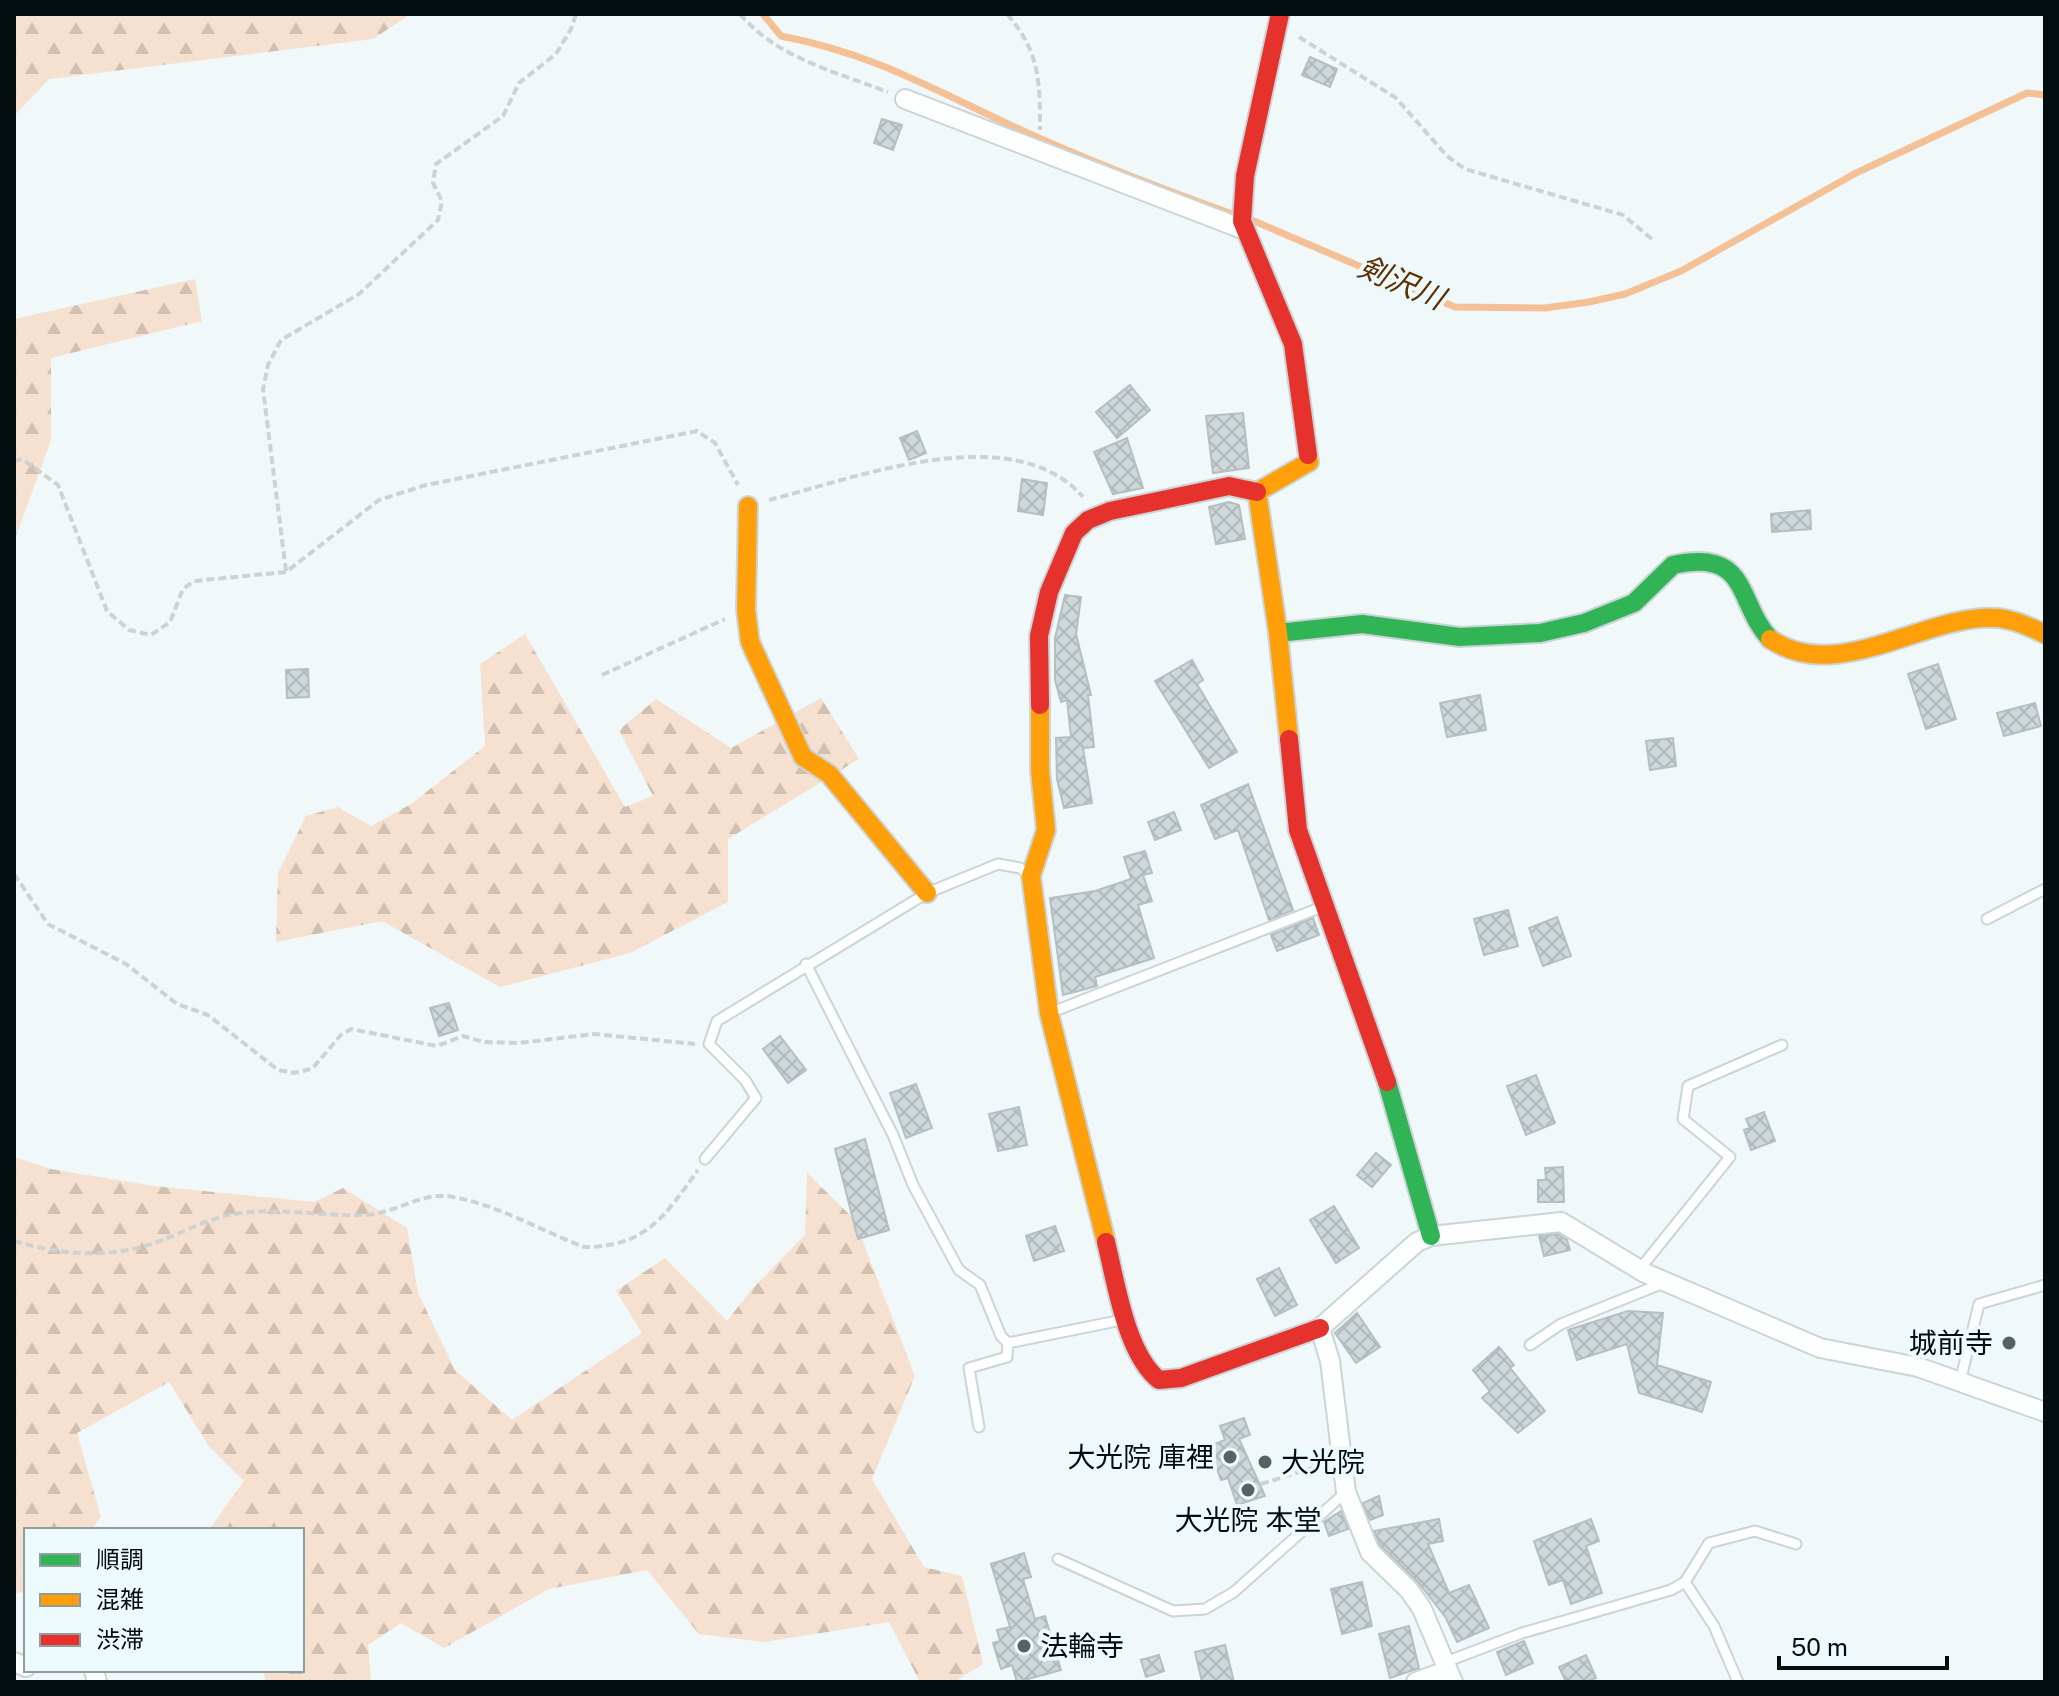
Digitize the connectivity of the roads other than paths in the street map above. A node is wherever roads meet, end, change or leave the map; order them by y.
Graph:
1 (1279, 18) edge
2 (905, 99) road end
3 (1243, 219) junction
4 (1257, 492) junction
5 (748, 506) road end
6 (1278, 633) junction
7 (2045, 634) edge
8 (1031, 876) junction
9 (2045, 889) edge
10 (927, 893) junction
11 (1325, 906) junction
12 (1987, 919) dead end
13 (806, 964) junction
14 (1049, 1013) junction
15 (1782, 1045) dead end
16 (705, 1159) road end
17 (1431, 1236) junction
18 (1639, 1270) junction
19 (1666, 1282) junction
20 (2045, 1285) edge
21 (1125, 1319) junction
22 (1320, 1328) junction
23 (1008, 1343) junction
24 (1530, 1345) dead end
25 (1960, 1382) junction
26 (2045, 1412) edge
27 (979, 1427) dead end
28 (1346, 1492) junction
29 (1796, 1544) dead end
30 (1058, 1559) dead end
31 (1685, 1582) junction
32 (1447, 1672) edge
33 (1416, 1682) edge
34 (1738, 1682) edge

1 - 3 street
2 - 3 street
3 - 4 street
4 - 6 street
4 - 8 street
5 - 10 street
6 - 7 street
6 - 11 street
8 - 10 lane
8 - 14 street
9 - 12 lane
10 - 13 lane
11 - 14 lane
11 - 17 street
13 - 16 lane
13 - 23 lane
14 - 21 street
15 - 18 lane
17 - 18 street
17 - 22 street
18 - 19 street
19 - 24 lane
19 - 25 street
20 - 25 lane
21 - 22 street
21 - 23 lane
22 - 28 street
23 - 27 lane
25 - 26 street
28 - 30 lane
28 - 32 street
29 - 31 lane
31 - 32 lane
31 - 34 lane
32 - 33 street

